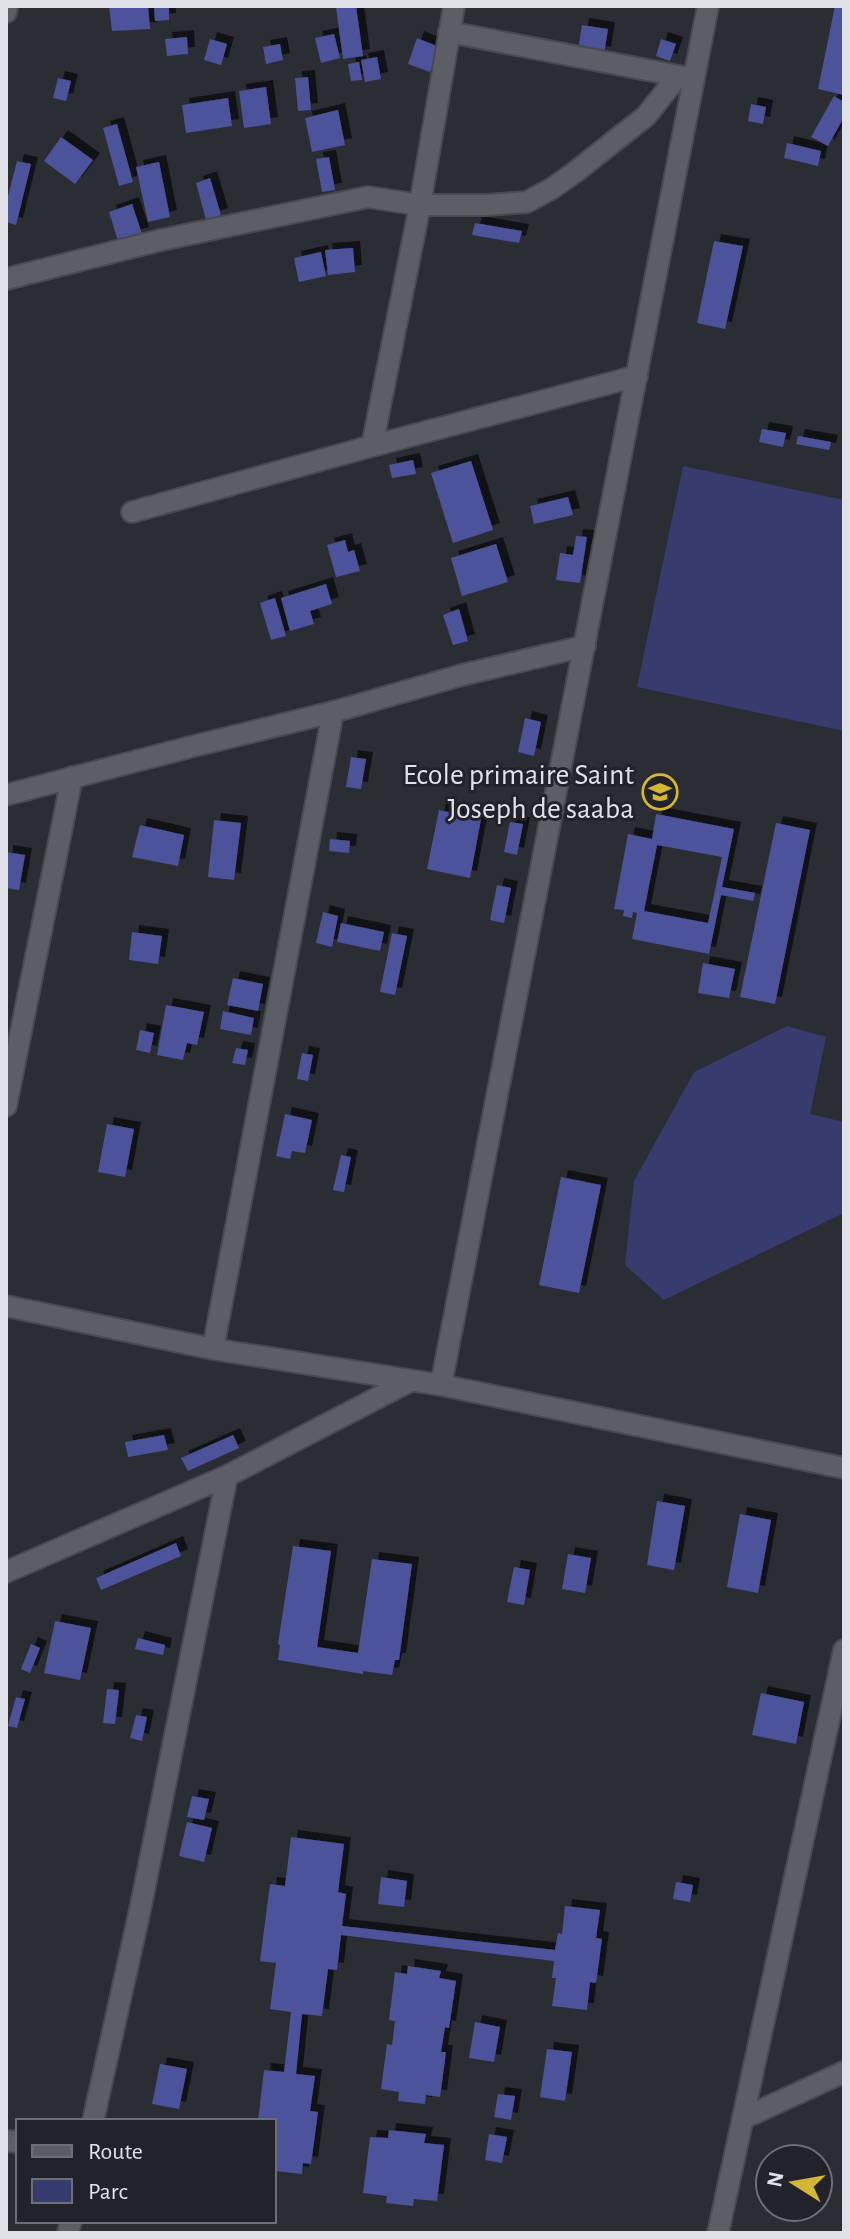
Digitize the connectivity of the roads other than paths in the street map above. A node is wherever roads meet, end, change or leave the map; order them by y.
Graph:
1 (7, 6) edge
2 (454, 6) edge
3 (708, 6) edge
4 (6, 12) edge
5 (449, 32) junction
6 (686, 77) junction
7 (420, 205) junction
8 (6, 279) edge
9 (637, 376) junction
10 (372, 446) junction
11 (132, 512) dead end
12 (585, 646) junction
13 (333, 712) junction
14 (72, 777) junction
15 (6, 795) edge
16 (6, 1106) edge
17 (6, 1306) edge
18 (213, 1349) junction
19 (410, 1381) junction
20 (441, 1385) junction
21 (844, 1468) edge
22 (227, 1476) junction
23 (6, 1572) edge
24 (844, 1650) edge
25 (844, 2072) edge
26 (744, 2118) junction
27 (93, 2119) edge
28 (718, 2233) edge

1 - 4 street
2 - 5 street
3 - 6 street
5 - 6 street
5 - 7 street
6 - 7 street
6 - 9 street
7 - 8 street
7 - 10 street
9 - 10 street
9 - 12 street
10 - 11 street
12 - 13 street
12 - 20 street
13 - 14 street
13 - 18 street
14 - 15 street
14 - 16 street
17 - 18 street
18 - 19 street
19 - 20 street
19 - 22 street
20 - 21 street
22 - 23 street
22 - 27 street
24 - 26 street
25 - 26 street
26 - 28 street

